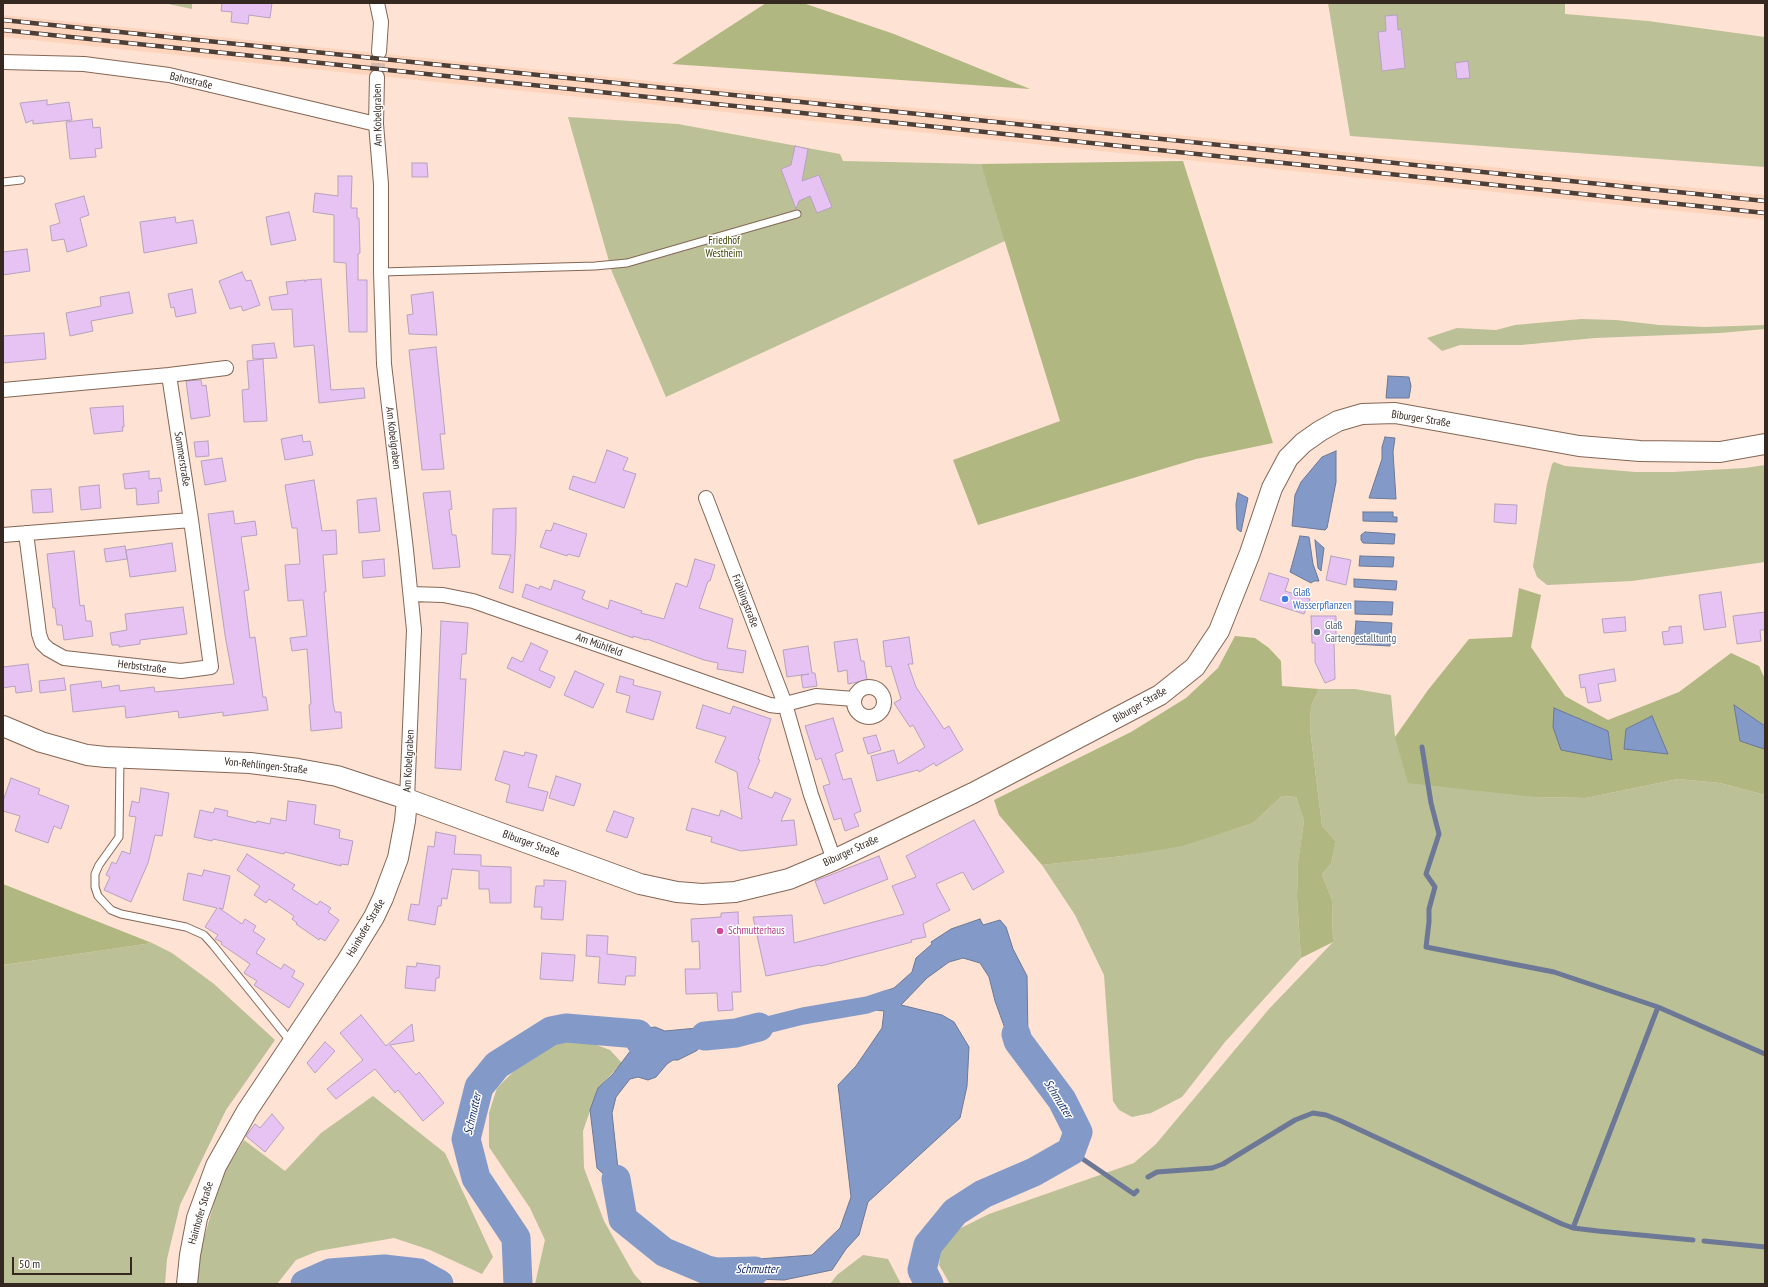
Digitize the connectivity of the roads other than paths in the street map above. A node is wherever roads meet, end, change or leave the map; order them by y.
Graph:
1 (377, 3) edge
2 (379, 52) tunnel mouth
3 (3, 62) edge
4 (378, 77) tunnel mouth
5 (376, 124) junction
6 (21, 180) dead end
7 (3, 182) edge
8 (797, 214) dead end
9 (381, 272) junction
10 (226, 368) dead end
11 (169, 375) junction
12 (3, 390) edge
13 (1765, 444) edge
14 (706, 498) dead end
15 (191, 520) junction
16 (26, 533) junction
17 (3, 535) edge
18 (411, 594) junction
19 (854, 700) dead end
20 (785, 704) junction
21 (3, 726) edge
22 (120, 758) junction
23 (408, 799) junction
24 (834, 860) junction
25 (292, 1043) junction
26 (187, 1284) edge

1 - 2 street
3 - 5 street, Bahnstraße
4 - 5 street, Am Kobelgraben
5 - 9 street, Am Kobelgraben
6 - 7 lane
8 - 9 lane
9 - 18 street, Am Kobelgraben
10 - 11 street
11 - 12 street
11 - 15 street, Sommerstraße
13 - 24 street, Biburger Straße
14 - 20 street, Frühlingstraße
15 - 16 street
15 - 16 street, Herbststraße
16 - 17 street
18 - 20 street, Am Mühlfeld
18 - 23 street, Am Kobelgraben
19 - 20 street
20 - 24 street, Frühlingstraße
21 - 22 street, Von-Rehlingen-Straße
22 - 23 street, Von-Rehlingen-Straße
22 - 25 lane
23 - 24 street, Biburger Straße
23 - 25 street, Hainhofer Straße
25 - 26 street, Hainhofer Straße

